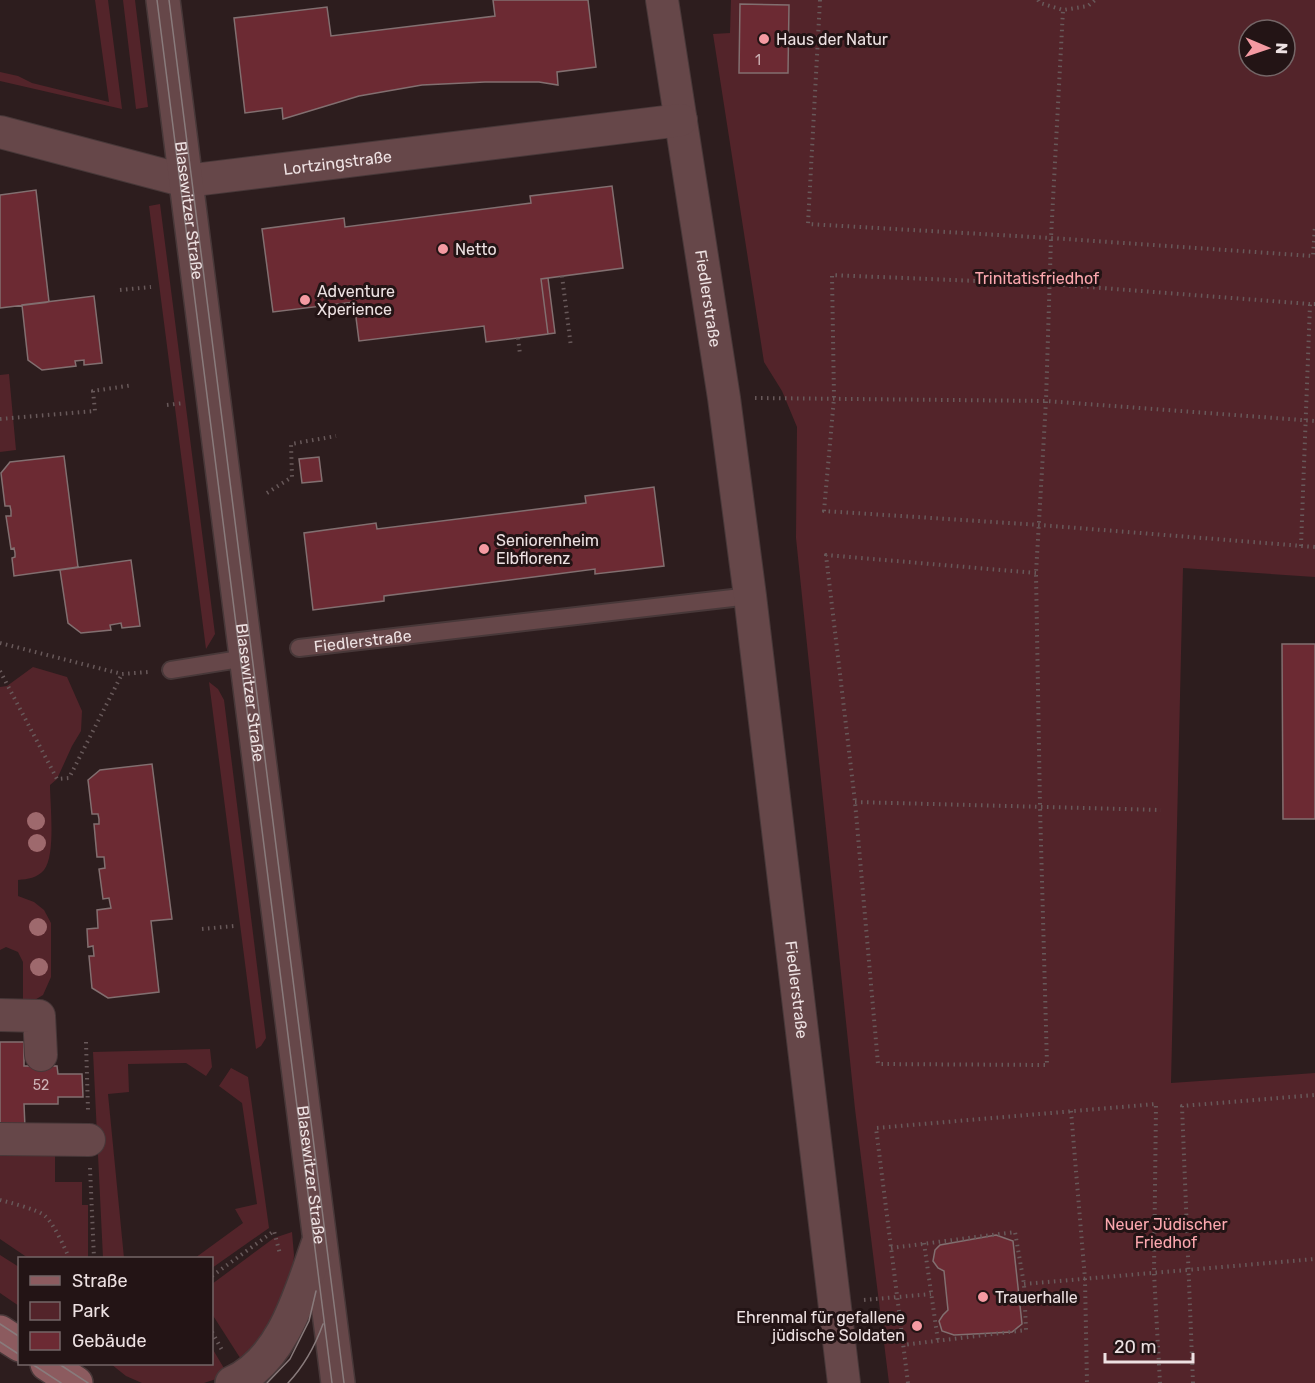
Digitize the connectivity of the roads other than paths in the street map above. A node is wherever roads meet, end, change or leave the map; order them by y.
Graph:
1 (163, 0) edge
2 (662, 0) edge
3 (681, 120) junction
4 (0, 132) edge
5 (186, 181) junction
6 (750, 596) junction
7 (299, 648) dead end
8 (246, 658) junction
9 (171, 670) road end
10 (0, 1016) edge
11 (41, 1055) dead end
12 (0, 1139) edge
13 (89, 1140) dead end
14 (320, 1240) junction
15 (0, 1332) edge
16 (18, 1344) edge
17 (48, 1365) edge
18 (76, 1383) edge
19 (232, 1383) edge
20 (338, 1383) edge
21 (844, 1383) edge

1 - 5 street, Blasewitzer Straße
2 - 3 street, Fiedlerstraße
3 - 5 street, Lortzingstraße
3 - 6 street, Fiedlerstraße
4 - 5 street, Lortzingstraße
5 - 8 street, Blasewitzer Straße
6 - 7 lane, Fiedlerstraße
6 - 21 street, Fiedlerstraße
8 - 9 lane
8 - 14 street, Blasewitzer Straße
10 - 11 street
12 - 13 street
14 - 19 street
14 - 20 street, Blasewitzer Straße
15 - 16 main road
17 - 18 main road

